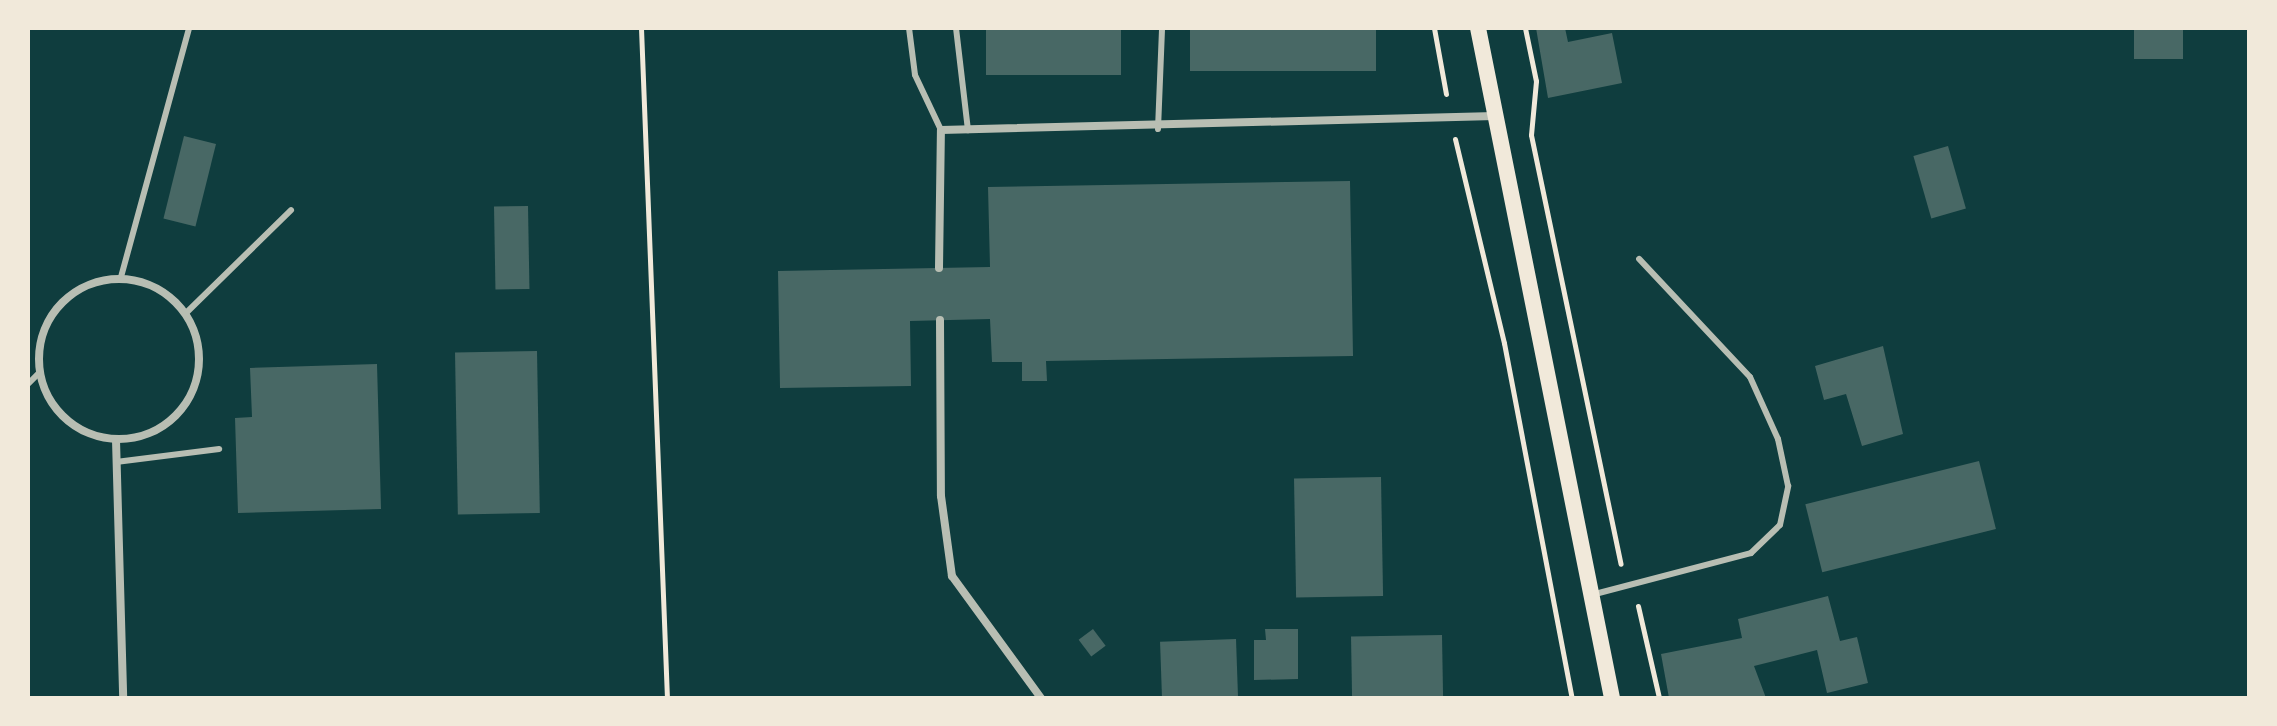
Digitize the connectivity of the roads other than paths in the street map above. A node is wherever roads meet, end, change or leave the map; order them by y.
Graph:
1 (189, 28) edge
2 (909, 28) edge
3 (956, 28) edge
4 (1162, 28) edge
5 (1478, 28) edge
6 (1495, 116) junction
7 (1158, 129) junction
8 (941, 130) junction
9 (968, 130) junction
10 (291, 210) dead end
11 (1639, 259) dead end
12 (939, 268) dead end
13 (121, 277) junction
14 (186, 313) junction
15 (940, 320) dead end
16 (39, 373) junction
17 (28, 384) edge
18 (116, 440) junction
19 (219, 449) dead end
20 (116, 462) junction
21 (1591, 595) junction
22 (123, 698) edge
23 (1041, 698) edge
24 (1612, 698) edge

1 - 13 lane
2 - 8 lane
3 - 9 lane
4 - 7 lane
5 - 6 main road
6 - 7 street
6 - 21 main road
7 - 9 street
8 - 9 street
8 - 12 street
10 - 14 lane
11 - 21 lane
13 - 14 street
13 - 16 street
14 - 18 street
15 - 23 street
16 - 17 lane
16 - 18 street
18 - 20 street
19 - 20 lane
20 - 22 street
21 - 24 main road

